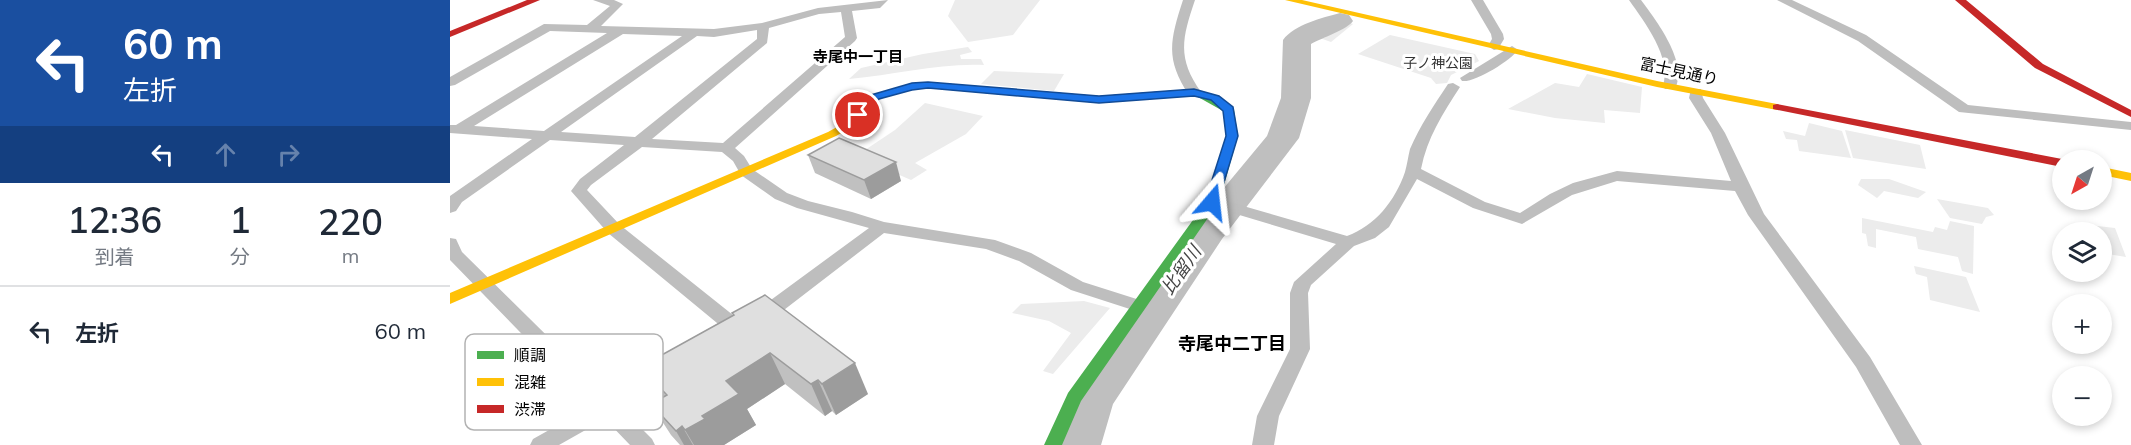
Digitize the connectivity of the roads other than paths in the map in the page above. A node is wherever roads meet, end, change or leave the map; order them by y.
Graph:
1 (535, 0) edge
2 (599, 0) edge
3 (882, 0) edge
4 (1189, 0) edge
5 (1290, 0) edge
6 (1477, 0) edge
7 (1635, 0) edge
8 (1783, 0) edge
9 (1960, 0) edge
10 (846, 9) junction
11 (763, 26) junction
12 (590, 29) junction
13 (619, 31) junction
14 (450, 34) edge
15 (692, 34) junction
16 (1494, 46) junction
17 (1512, 50) junction
18 (1467, 78) dead end
19 (450, 82) edge
20 (1670, 86) junction
21 (1453, 87) dead end
22 (1194, 92) junction
23 (1695, 92) junction
24 (2131, 114) edge
25 (2131, 126) edge
26 (453, 131) edge
27 (549, 135) junction
28 (640, 141) junction
29 (726, 148) junction
30 (2052, 162) edge
31 (1413, 171) junction
32 (746, 172) junction
33 (2112, 173) edge
34 (2131, 177) edge
35 (1741, 187) junction
36 (1217, 203) junction
37 (450, 208) edge
38 (881, 227) junction
39 (614, 229) junction
40 (1348, 242) junction
41 (450, 243) edge
42 (485, 285) junction
43 (450, 299) edge
44 (1139, 306) junction
45 (741, 332) junction
46 (535, 334) edge
47 (721, 344) edge
48 (680, 366) edge
49 (663, 375) edge
50 (567, 430) edge
51 (630, 430) edge
52 (541, 445) edge
53 (644, 445) edge
54 (1053, 445) edge
55 (1263, 445) edge
56 (1911, 445) edge

1 - 14 street
2 - 12 street
3 - 10 street
4 - 22 street
5 - 16 street, 富士見通り
6 - 16 street
7 - 20 street
8 - 25 street
9 - 24 street
10 - 11 street
10 - 29 street
11 - 15 street
11 - 28 street
12 - 13 street
12 - 19 street
13 - 15 street
13 - 26 street
15 - 27 street
16 - 17 street, 富士見通り
17 - 18 street
17 - 20 street, 富士見通り
20 - 23 street, 富士見通り
21 - 31 street
22 - 32 street
22 - 36 street
23 - 30 street, 富士見通り
23 - 35 street
26 - 27 street
27 - 28 street
27 - 37 street
28 - 29 street
28 - 39 street
29 - 32 street
31 - 35 street
31 - 40 street
32 - 38 street
32 - 39 street
33 - 34 street
35 - 56 street
36 - 40 street
36 - 44 street
38 - 44 street
38 - 45 street
39 - 42 street
39 - 45 street
40 - 55 street
41 - 42 street
42 - 43 street
42 - 46 street
44 - 54 street
45 - 47 street
48 - 49 street
50 - 52 street
51 - 53 street

